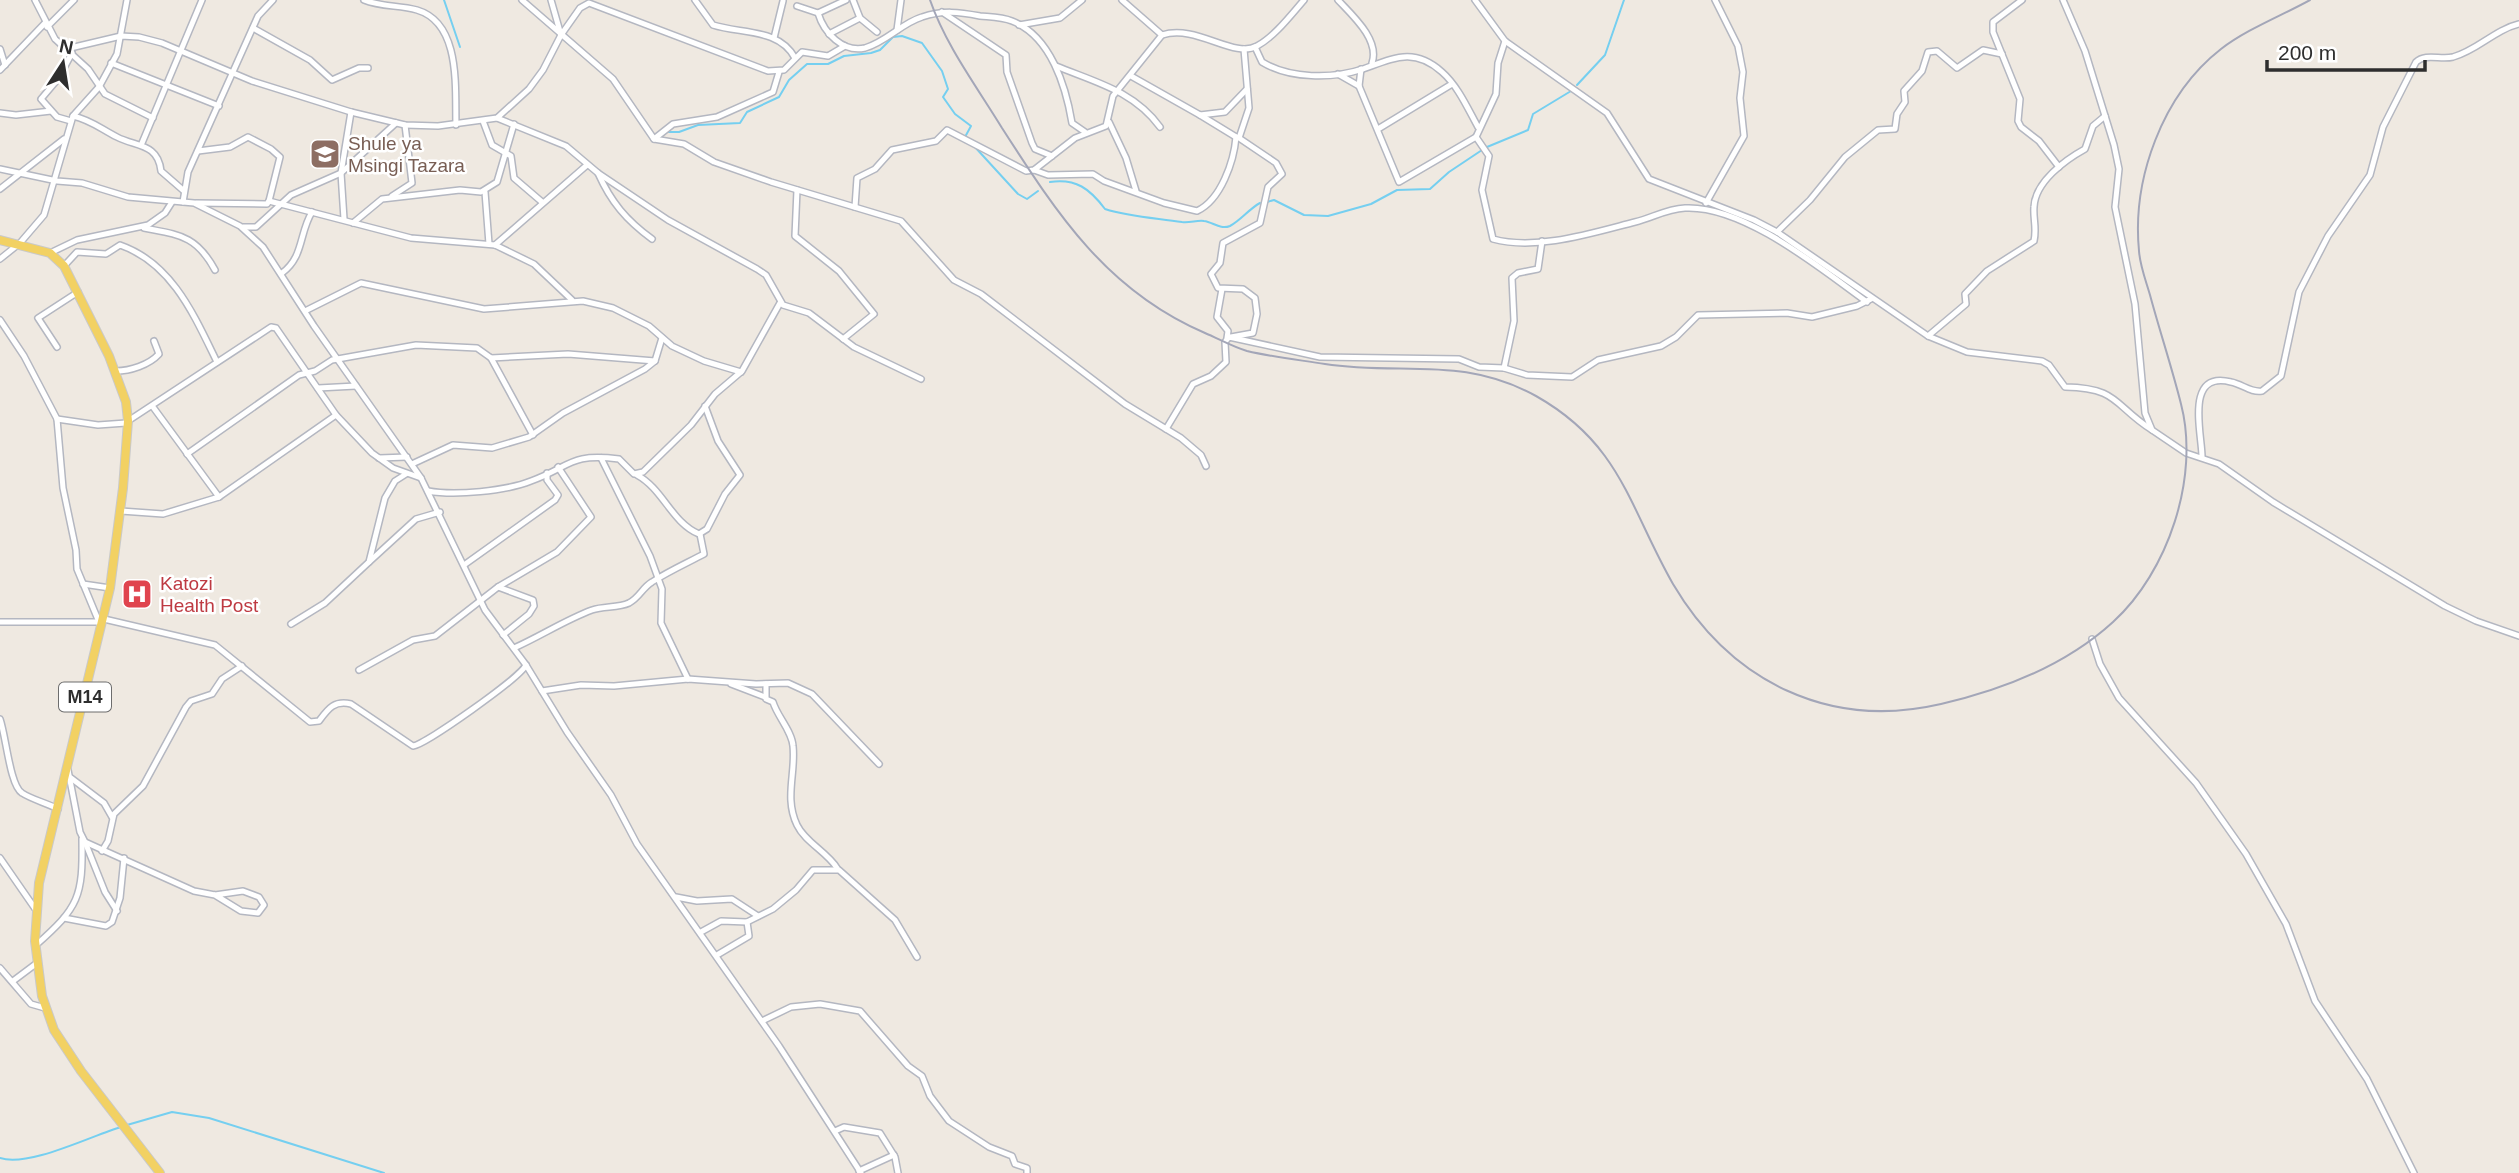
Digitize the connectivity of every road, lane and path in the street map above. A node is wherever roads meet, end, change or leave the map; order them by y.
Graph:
1 (35, 0) edge
2 (74, 0) edge
3 (127, 0) edge
4 (202, 0) edge
5 (273, 0) edge
6 (364, 0) edge
7 (522, 0) edge
8 (695, 0) edge
9 (805, 0) edge
10 (846, 0) edge
11 (853, 0) edge
12 (901, 0) edge
13 (1082, 0) edge
14 (1122, 0) edge
15 (1304, 0) edge
16 (1338, 0) edge
17 (1475, 0) edge
18 (1715, 0) edge
19 (2022, 0) edge
20 (2063, 0) edge
21 (552, 1) edge
22 (783, 1) edge
23 (942, 12) junction
24 (818, 13) junction
25 (860, 18) junction
26 (2519, 24) edge
27 (46, 25) junction
28 (1019, 25) junction
29 (253, 28) junction
30 (897, 30) junction
31 (877, 32) dead end
32 (829, 34) junction
33 (561, 35) junction
34 (1162, 35) junction
35 (121, 36) junction
36 (774, 38) junction
37 (1505, 41) junction
38 (845, 47) junction
39 (1255, 47) junction
40 (0, 49) edge
41 (66, 49) junction
42 (1244, 49) junction
43 (181, 52) junction
44 (72, 53) junction
45 (2002, 54) junction
46 (795, 58) junction
47 (111, 63) junction
48 (1372, 63) junction
49 (1056, 66) junction
50 (3, 68) edge
51 (368, 68) dead end
52 (1361, 69) junction
53 (779, 72) junction
54 (1338, 74) junction
55 (232, 75) junction
56 (1131, 76) junction
57 (167, 84) junction
58 (1452, 84) junction
59 (1359, 86) junction
60 (100, 87) junction
61 (1118, 89) junction
62 (1247, 89) junction
63 (219, 106) junction
64 (51, 111) junction
65 (351, 112) junction
66 (0, 113) edge
67 (1200, 116) junction
68 (2105, 116) junction
69 (72, 118) junction
70 (153, 118) junction
71 (497, 118) junction
72 (483, 121) junction
73 (1109, 122) junction
74 (396, 123) junction
75 (514, 124) junction
76 (405, 125) junction
77 (456, 125) junction
78 (1160, 127) dead end
79 (1478, 127) junction
80 (1378, 129) junction
81 (1085, 132) junction
82 (1476, 137) junction
83 (1238, 138) junction
84 (64, 139) junction
85 (654, 139) junction
86 (142, 143) junction
87 (198, 151) junction
88 (506, 153) junction
89 (1052, 156) junction
90 (587, 165) junction
91 (2059, 167) junction
92 (0, 169) edge
93 (1034, 170) junction
94 (20, 173) junction
95 (341, 173) junction
96 (598, 173) junction
97 (57, 181) junction
98 (0, 189) edge
99 (797, 190) junction
100 (184, 191) junction
101 (1136, 191) junction
102 (485, 192) junction
103 (390, 197) junction
104 (269, 201) junction
105 (172, 202) junction
106 (183, 202) junction
107 (542, 202) junction
108 (1706, 203) junction
109 (194, 204) junction
110 (278, 206) junction
111 (855, 207) junction
112 (312, 212) junction
113 (344, 219) junction
114 (353, 223) junction
115 (240, 226) junction
116 (141, 227) junction
117 (1777, 232) junction
118 (652, 239) dead end
119 (0, 240) edge
120 (1542, 241) junction
121 (20, 243) junction
122 (492, 244) junction
123 (50, 253) junction
124 (0, 259) edge
125 (64, 266) junction
126 (215, 270) dead end
127 (282, 273) junction
128 (1222, 289) junction
129 (78, 292) junction
130 (572, 300) junction
131 (1869, 300) junction
132 (780, 303) junction
133 (305, 311) junction
134 (0, 320) edge
135 (1928, 336) junction
136 (662, 338) junction
137 (1229, 338) junction
138 (843, 339) junction
139 (155, 341) dead end
140 (57, 347) dead end
141 (491, 358) junction
142 (339, 359) junction
143 (655, 361) junction
144 (217, 362) junction
145 (1504, 368) junction
146 (116, 371) junction
147 (307, 372) junction
148 (741, 372) junction
149 (921, 379) dead end
150 (356, 386) junction
151 (318, 388) junction
152 (705, 406) junction
153 (153, 407) junction
154 (336, 415) junction
155 (57, 419) junction
156 (127, 422) junction
157 (1166, 429) junction
158 (2152, 430) junction
159 (533, 435) junction
160 (187, 454) junction
161 (407, 457) junction
162 (2203, 457) junction
163 (379, 458) junction
164 (601, 458) junction
165 (412, 464) junction
166 (1206, 466) dead end
167 (558, 467) junction
168 (547, 473) junction
169 (406, 474) junction
170 (637, 475) junction
171 (421, 478) junction
172 (428, 491) junction
173 (219, 497) junction
174 (121, 511) junction
175 (440, 512) junction
176 (700, 534) junction
177 (369, 562) junction
178 (464, 565) junction
179 (657, 579) junction
180 (83, 584) junction
181 (498, 587) junction
182 (110, 588) junction
183 (480, 601) junction
184 (102, 621) junction
185 (0, 622) edge
186 (291, 624) dead end
187 (503, 635) junction
188 (2519, 636) edge
189 (2092, 639) dead end
190 (514, 648) junction
191 (526, 665) junction
192 (242, 666) junction
193 (359, 670) dead end
194 (688, 679) junction
195 (725, 681) junction
196 (766, 684) junction
197 (542, 691) junction
198 (765, 697) junction
199 (0, 719) edge
200 (879, 764) dead end
201 (70, 774) junction
202 (58, 809) junction
203 (112, 817) junction
204 (83, 839) junction
205 (102, 851) junction
206 (0, 858) edge
207 (124, 858) junction
208 (837, 869) junction
209 (215, 895) junction
210 (676, 897) junction
211 (36, 911) junction
212 (117, 911) junction
213 (758, 916) junction
214 (64, 918) junction
215 (747, 922) junction
216 (701, 932) junction
217 (36, 945) junction
218 (717, 955) junction
219 (917, 957) dead end
220 (37, 963) junction
221 (0, 968) edge
222 (13, 981) junction
223 (45, 1008) junction
224 (762, 1021) junction
225 (835, 1132) junction
226 (894, 1155) junction
227 (860, 1172) edge
228 (160, 1173) edge
229 (898, 1173) edge
230 (1027, 1173) edge
231 (2414, 1173) edge

1 - 27 street
2 - 27 street
3 - 35 street
4 - 43 street
5 - 29 street
6 - 77 street
7 - 33 street
8 - 36 street
9 - 24 street
10 - 24 street
11 - 25 street
12 - 30 street
13 - 28 street
14 - 34 street
15 - 39 street
16 - 48 street
17 - 37 street
18 - 108 street
19 - 45 street
20 - 68 street
21 - 33 street
22 - 36 street
23 - 28 street
23 - 30 street
23 - 89 street
24 - 32 street
25 - 31 street
25 - 32 street
26 - 162 street
27 - 41 street
27 - 50 street
28 - 49 street
29 - 51 street
29 - 55 street
30 - 38 street
32 - 38 street
33 - 53 street
33 - 71 street
33 - 85 street
34 - 42 street
34 - 56 street
35 - 41 street
35 - 43 street
35 - 47 street
36 - 46 street
37 - 79 street
37 - 108 street
38 - 46 street
39 - 42 street
39 - 54 street
40 - 50 street
41 - 44 street
42 - 62 street
43 - 55 street
43 - 57 street
44 - 60 street
44 - 64 street
45 - 91 street
45 - 117 street
46 - 53 street
47 - 57 street
47 - 60 street
48 - 52 street
48 - 58 street
49 - 61 street
49 - 81 street
52 - 54 street
52 - 59 street
53 - 85 street
54 - 59 street
55 - 63 street
55 - 65 street
56 - 61 street
56 - 67 street
57 - 63 street
57 - 70 street
58 - 79 street
58 - 80 street
59 - 80 street
60 - 69 street
60 - 70 street
61 - 73 street
61 - 78 street
62 - 67 street
62 - 83 street
63 - 87 street
64 - 66 street
64 - 69 street
65 - 74 street
65 - 95 street
67 - 83 street
68 - 91 street
68 - 158 street
69 - 84 street
69 - 86 street
70 - 86 street
71 - 72 street
71 - 75 street
72 - 77 street
72 - 88 street
73 - 81 street
73 - 101 street
74 - 76 street
74 - 95 street
75 - 88 street
75 - 90 street
76 - 77 street
76 - 103 street
79 - 82 street
80 - 82 street
81 - 89 street
82 - 120 street
83 - 101 street
83 - 128 street
84 - 94 street
84 - 97 street
85 - 99 street
86 - 100 street
87 - 100 street
87 - 104 street
88 - 102 street
88 - 107 street
89 - 93 street
90 - 96 street
90 - 107 street
91 - 135 street
92 - 94 street
93 - 101 street
93 - 111 street
94 - 97 street
94 - 98 street
95 - 110 street
95 - 113 street
96 - 118 street
96 - 132 street
97 - 105 street
97 - 121 street
99 - 111 street
99 - 138 street
100 - 106 street
102 - 103 street
102 - 122 street
103 - 114 street
104 - 109 street
104 - 110 street
105 - 106 street
105 - 116 street
106 - 109 street
107 - 122 street
108 - 117 street
109 - 115 street
110 - 112 street
110 - 115 street
111 - 157 street
112 - 113 street
112 - 127 street
113 - 114 street
114 - 122 street
115 - 127 street
116 - 123 street
116 - 126 street
117 - 131 street
119 - 121 main road, M14
120 - 131 street
120 - 145 street
121 - 123 main road, M14
121 - 124 street
122 - 130 street
123 - 125 main road, M14
125 - 129 main road, M14
125 - 144 street
127 - 133 street
128 - 137 street
128 - 137 street
129 - 140 street
129 - 146 main road, M14
130 - 133 street
130 - 136 street
131 - 135 street
131 - 145 street
132 - 138 street
132 - 148 street
133 - 142 street
134 - 155 street
135 - 158 street
136 - 143 street
136 - 148 street
137 - 145 street
137 - 157 street
138 - 149 street
139 - 146 street
141 - 142 street
141 - 143 street
141 - 159 street
142 - 147 street
142 - 150 street
143 - 159 street
144 - 147 street
144 - 153 street
146 - 156 main road, M14
147 - 151 street
147 - 160 street
148 - 152 street
150 - 151 street
150 - 161 street
151 - 154 street
152 - 170 street
152 - 176 street
153 - 156 street
153 - 160 street
154 - 163 street
154 - 173 street
155 - 156 street
155 - 180 street
156 - 174 main road, M14
157 - 166 street
158 - 162 street
159 - 165 street
160 - 173 street
161 - 163 street
161 - 165 street
162 - 188 street
163 - 169 street
164 - 167 street
164 - 170 street
164 - 179 street
165 - 171 street
167 - 168 street
167 - 181 street
168 - 172 street
168 - 178 street
169 - 171 street
169 - 177 street
170 - 176 street
171 - 172 street
172 - 175 street
173 - 174 street
174 - 182 main road, M14
175 - 177 street
175 - 178 street
176 - 179 street
177 - 186 street
178 - 183 street
179 - 190 street
179 - 194 street
180 - 182 street
180 - 184 street
181 - 183 street
181 - 187 street
182 - 184 main road, M14
183 - 187 street
183 - 193 street
184 - 185 street
184 - 192 street
184 - 201 main road, M14
187 - 190 street
189 - 231 street
190 - 191 street
191 - 192 street
191 - 197 street
192 - 203 street
194 - 195 street
194 - 197 street
195 - 196 street
195 - 198 street
196 - 198 street
196 - 200 street
197 - 210 street
198 - 208 street
199 - 202 street
201 - 202 main road, M14
201 - 203 street
201 - 204 street
202 - 211 main road, M14
203 - 205 street
204 - 205 street
204 - 212 street
204 - 214 street
205 - 207 street
206 - 211 street
207 - 209 street
207 - 212 street
208 - 213 street
208 - 219 street
209 - 209 street
210 - 213 street
210 - 216 street
211 - 217 main road, M14
212 - 214 street
213 - 215 street
214 - 217 street
215 - 216 street
215 - 218 street
216 - 218 street
217 - 220 main road, M14
218 - 224 street
220 - 222 street
220 - 223 main road, M14
221 - 222 street
222 - 223 street
223 - 228 main road, M14
224 - 225 street
224 - 230 street
225 - 226 street
225 - 227 street
226 - 227 street
226 - 229 street

